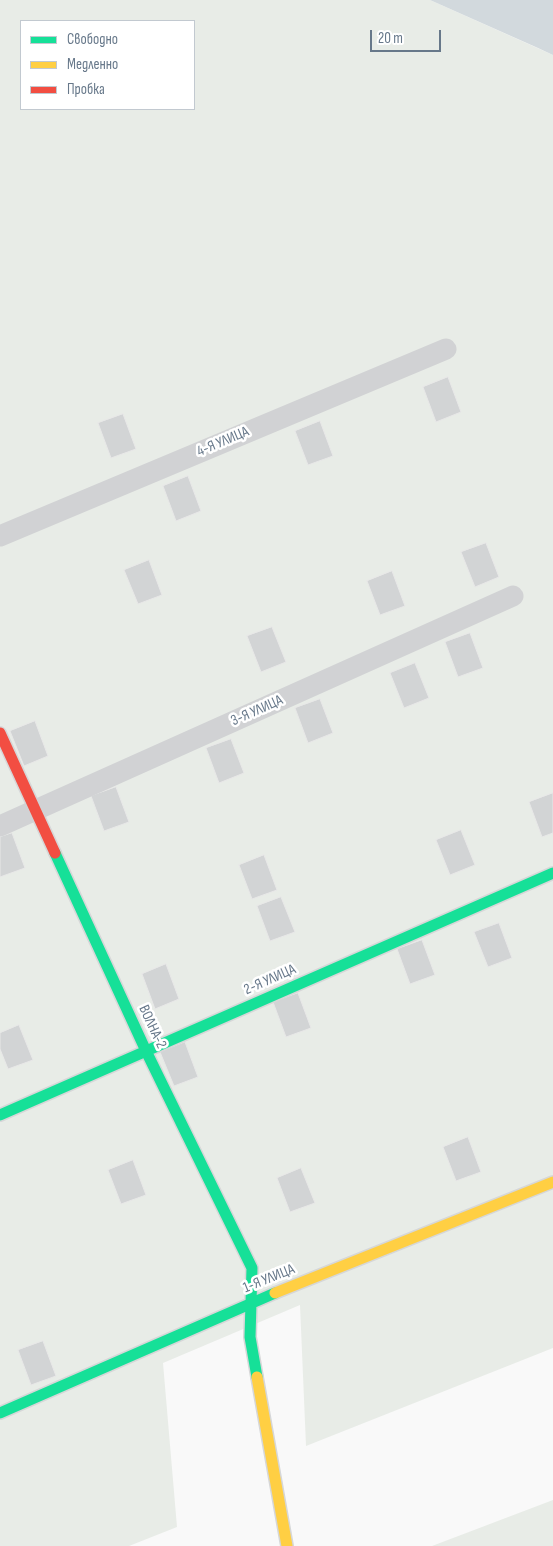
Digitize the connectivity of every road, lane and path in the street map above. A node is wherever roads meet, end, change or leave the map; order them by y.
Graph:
1 (446, 349) dead end
2 (0, 536) edge
3 (513, 596) dead end
4 (0, 734) edge
5 (34, 810) junction
6 (0, 826) edge
7 (553, 873) edge
8 (146, 1050) junction
9 (0, 1115) edge
10 (553, 1182) edge
11 (251, 1303) junction
12 (0, 1413) edge
13 (286, 1546) edge

1 - 2 street, 4-Я УЛИЦА
3 - 5 street, 3-Я УЛИЦА
4 - 5 street, ВОЛНА-2
5 - 6 street, 3-Я УЛИЦА
5 - 8 street, ВОЛНА-2
7 - 8 street, 2-Я УЛИЦА
8 - 9 street, 2-Я УЛИЦА
8 - 11 street, ВОЛНА-2
10 - 11 street, 1-Я УЛИЦА
11 - 12 street, 1-Я УЛИЦА
11 - 13 street, ВОЛНА-2

